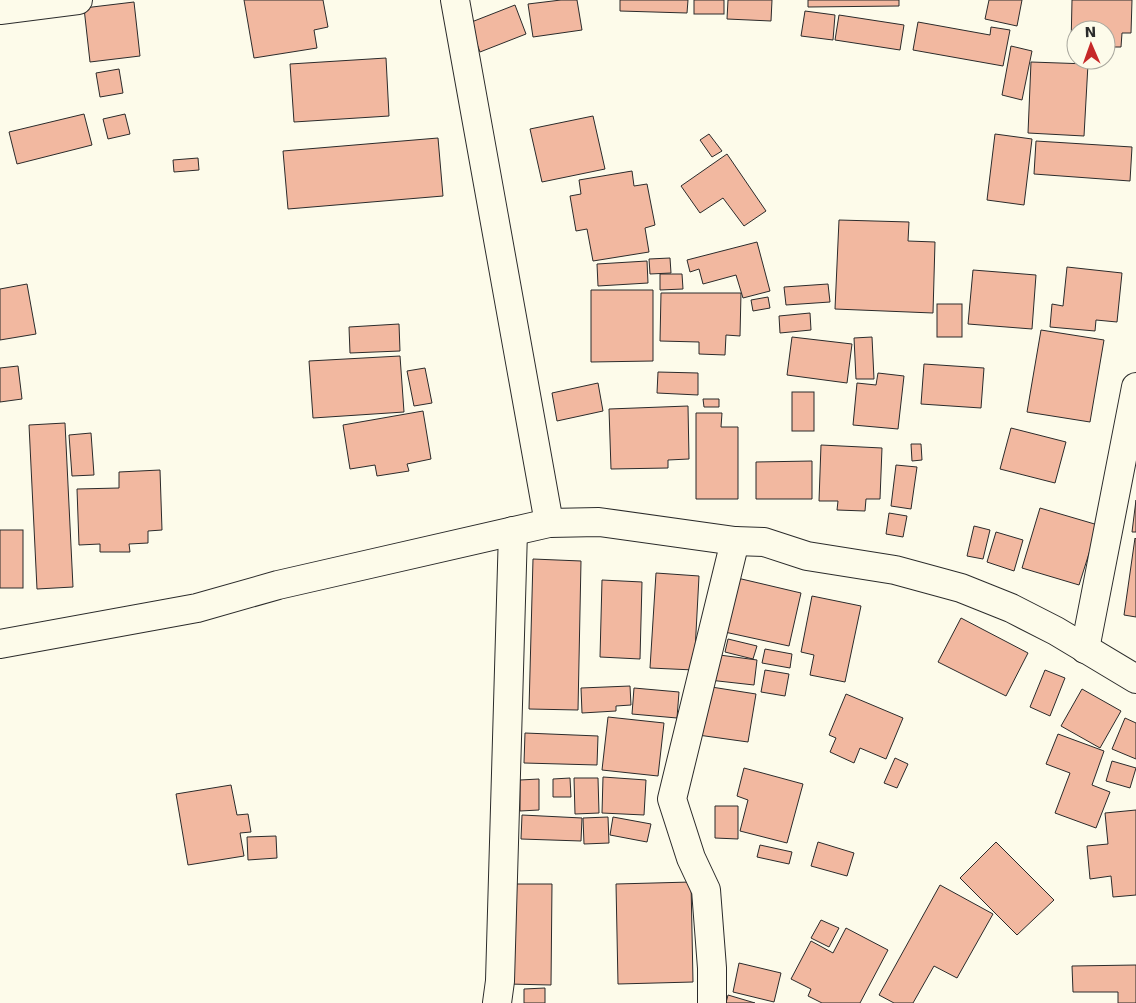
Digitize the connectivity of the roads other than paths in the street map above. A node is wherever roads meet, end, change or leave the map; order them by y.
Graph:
1 (78, 0) edge
2 (455, 0) edge
3 (0, 10) edge
4 (1136, 387) edge
5 (549, 523) junction
6 (513, 531) junction
7 (734, 541) junction
8 (0, 644) edge
9 (1085, 649) junction
10 (1136, 679) edge
11 (497, 1003) edge
12 (712, 1003) edge

1 - 3 street
2 - 5 street
4 - 9 street
5 - 6 street
5 - 7 street
6 - 8 street
6 - 11 street
7 - 9 street
7 - 12 street
9 - 10 street

